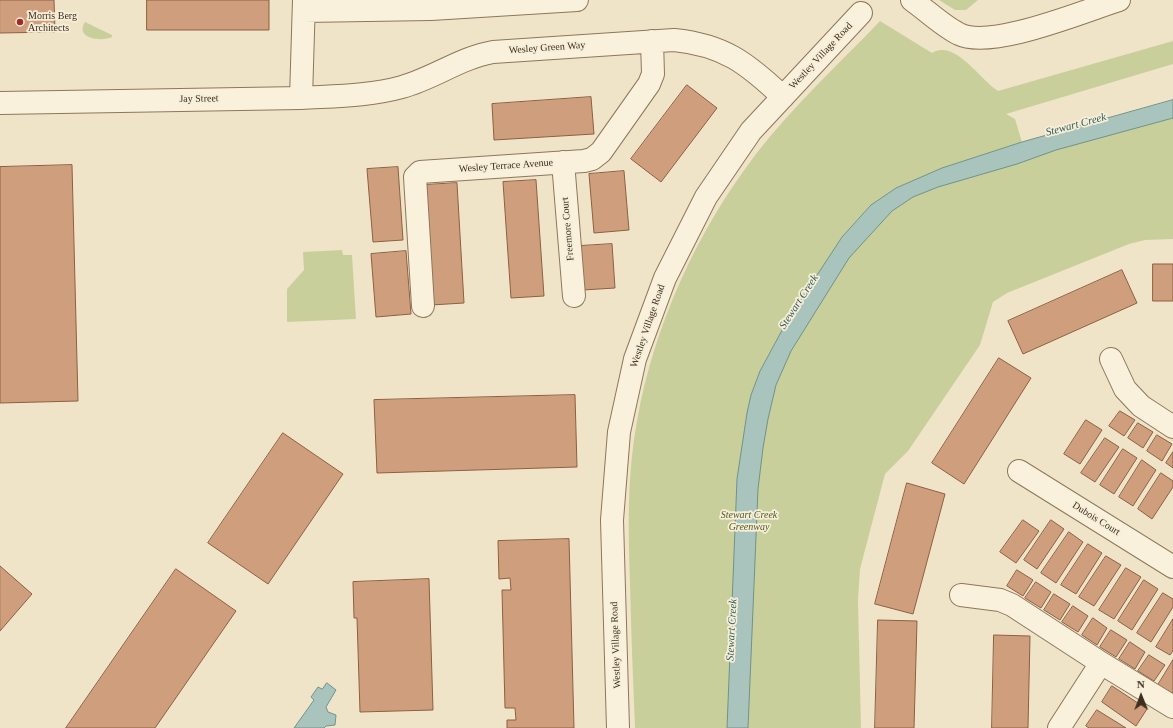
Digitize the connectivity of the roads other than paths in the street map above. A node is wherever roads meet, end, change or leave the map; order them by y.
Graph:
1 (577, 0) edge
2 (912, 0) edge
3 (1119, 0) edge
4 (526, 2) edge
5 (359, 5) edge
6 (304, 6) edge
7 (861, 13) dead end
8 (652, 41) junction
9 (783, 97) junction
10 (301, 98) junction
11 (0, 103) edge
12 (563, 162) junction
13 (574, 296) dead end
14 (424, 306) dead end
15 (1110, 359) dead end
16 (1173, 427) edge
17 (1019, 471) dead end
18 (1173, 567) edge
19 (961, 595) dead end
20 (1101, 663) junction
21 (1173, 708) edge
22 (618, 728) edge
23 (1059, 728) edge

1 - 4 street
2 - 3 street
4 - 5 street
5 - 6 street
6 - 10 street
7 - 9 street, Westley Village Road
8 - 9 street, Wesley Green Way
8 - 10 street, Wesley Green Way
8 - 12 street, Wesley Terrace Avenue
9 - 22 street, Westley Village Road
10 - 11 street, Jay Street
12 - 13 street, Freemore Court
12 - 14 street, Wesley Terrace Avenue
15 - 16 street
17 - 18 street, Dubois Court
19 - 20 street
20 - 21 street
20 - 23 street

